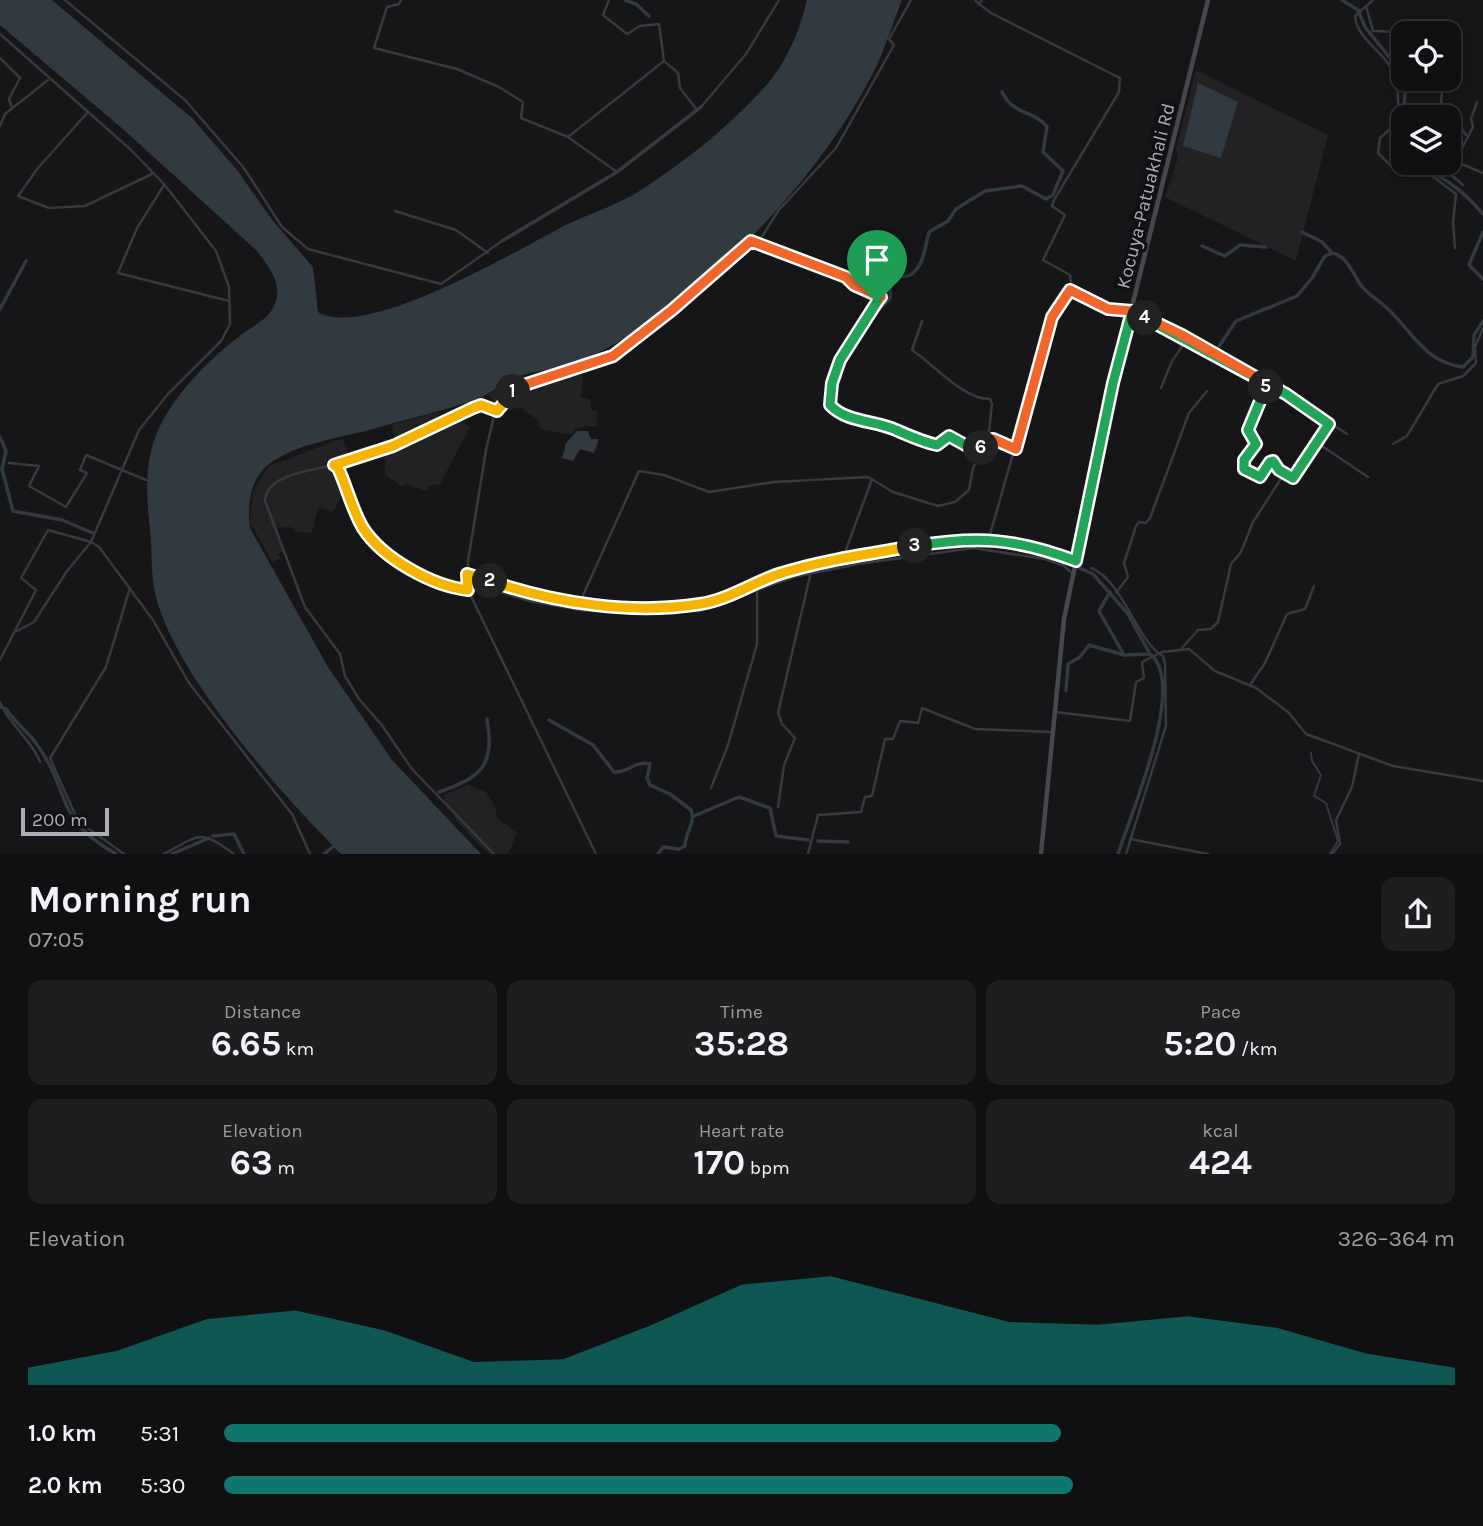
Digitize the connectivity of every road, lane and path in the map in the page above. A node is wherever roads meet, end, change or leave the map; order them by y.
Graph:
1 (65, 0) edge
2 (401, 0) edge
3 (609, 0) edge
4 (779, 0) edge
5 (911, 0) edge
6 (975, 0) edge
7 (1208, 0) edge
8 (1373, 0) edge
9 (981, 2) edge
10 (1364, 8) junction
11 (1391, 32) edge
12 (0, 34) edge
13 (0, 58) edge
14 (664, 61) junction
15 (49, 79) junction
16 (1477, 102) dead end
17 (12, 108) junction
18 (699, 108) junction
19 (88, 112) junction
20 (0, 126) edge
21 (1461, 127) edge
22 (1466, 135) junction
23 (568, 137) junction
24 (1461, 148) edge
25 (1461, 163) edge
26 (617, 172) junction
27 (1483, 173) edge
28 (152, 174) junction
29 (1452, 175) edge
30 (164, 184) junction
31 (1463, 185) dead end
32 (395, 211) dead end
33 (502, 241) joint
34 (758, 243) junction
35 (1455, 248) dead end
36 (488, 253) junction
37 (1070, 290) junction
38 (229, 301) junction
39 (1132, 311) junction
40 (922, 321) dead end
41 (1483, 328) edge
42 (1188, 338) junction
43 (1268, 384) junction
44 (1161, 388) dead end
45 (1207, 391) dead end
46 (497, 411) junction
47 (1329, 424) junction
48 (1347, 434) dead end
49 (988, 441) junction
50 (1317, 443) junction
51 (1393, 444) dead end
52 (982, 449) junction
53 (1016, 449) junction
54 (9, 463) dead end
55 (334, 465) junction
56 (123, 470) junction
57 (1284, 474) junction
58 (1367, 477) dead end
59 (872, 479) junction
60 (146, 480) dead end
61 (989, 538) junction
62 (91, 542) junction
63 (843, 558) junction
64 (1076, 562) junction
65 (1091, 568) dead end
66 (1073, 573) junction
67 (467, 574) junction
68 (810, 576) junction
69 (1314, 586) dead end
70 (130, 588) junction
71 (468, 590) junction
72 (498, 590) dead end
73 (757, 590) junction
74 (1116, 593) junction
75 (580, 603) junction
76 (15, 632) junction
77 (1182, 648) dead end
78 (1156, 654) junction
79 (0, 660) edge
80 (1250, 685) junction
81 (0, 702) edge
82 (1054, 711) junction
83 (1051, 732) junction
84 (1360, 754) junction
85 (40, 762) dead end
86 (1483, 781) edge
87 (712, 788) dead end
88 (778, 807) dead end
89 (1130, 839) junction
90 (124, 854) edge
91 (164, 854) edge
92 (234, 854) edge
93 (310, 854) edge
94 (494, 854) edge
95 (596, 854) edge
96 (808, 854) edge
97 (1041, 854) edge
98 (1126, 854) edge
99 (1208, 854) edge
100 (1332, 854) edge

1 - 36 street
2 - 23 street
3 - 14 street
4 - 18 street
5 - 34 street
6 - 9 street
7 - 39 main road, Kocuya-Patuakhali Rd
8 - 10 street
9 - 37 street
10 - 11 street
10 - 35 street
12 - 15 street
13 - 17 street
14 - 18 street
14 - 23 street
15 - 17 street
15 - 19 street
16 - 22 street
17 - 20 street
18 - 26 street
19 - 28 street
19 - 28 street
21 - 22 street
22 - 24 street
23 - 26 street
25 - 27 street
26 - 33 street
28 - 30 street
29 - 31 street
30 - 38 street
30 - 38 street
32 - 36 street
33 - 36 street
34 - 46 street
34 - 52 street
37 - 39 street
37 - 53 street
38 - 56 street
39 - 42 street
39 - 64 main road, Kocuya-Patuakhali Rd
40 - 49 street
41 - 51 street
42 - 43 street
42 - 44 street
43 - 47 street
43 - 57 street
45 - 74 street
46 - 55 street
46 - 67 street
47 - 48 street
47 - 50 street
49 - 52 street
49 - 53 street
50 - 57 street
50 - 58 street
52 - 59 street
53 - 61 street
54 - 56 street
55 - 71 street
55 - 94 street
56 - 60 street
56 - 62 street
57 - 77 street
59 - 63 street
59 - 75 street
61 - 63 street
61 - 64 street
62 - 70 street
62 - 76 street
62 - 76 street
63 - 75 street
64 - 66 main road, Kocuya-Patuakhali Rd
65 - 74 street
66 - 68 street
66 - 82 main road, Kocuya-Patuakhali Rd
67 - 71 street
67 - 75 street
68 - 73 street
68 - 88 street
69 - 80 street
70 - 90 street
70 - 93 street
71 - 95 street
72 - 73 street
73 - 87 street
74 - 78 street
76 - 79 street
78 - 80 street
78 - 82 street
78 - 89 street
80 - 84 street
81 - 85 street
82 - 83 main road, Kocuya-Patuakhali Rd
83 - 96 street
83 - 97 main road, Kocuya-Patuakhali Rd
84 - 86 street
84 - 100 street
89 - 98 street
89 - 99 street
91 - 92 street

